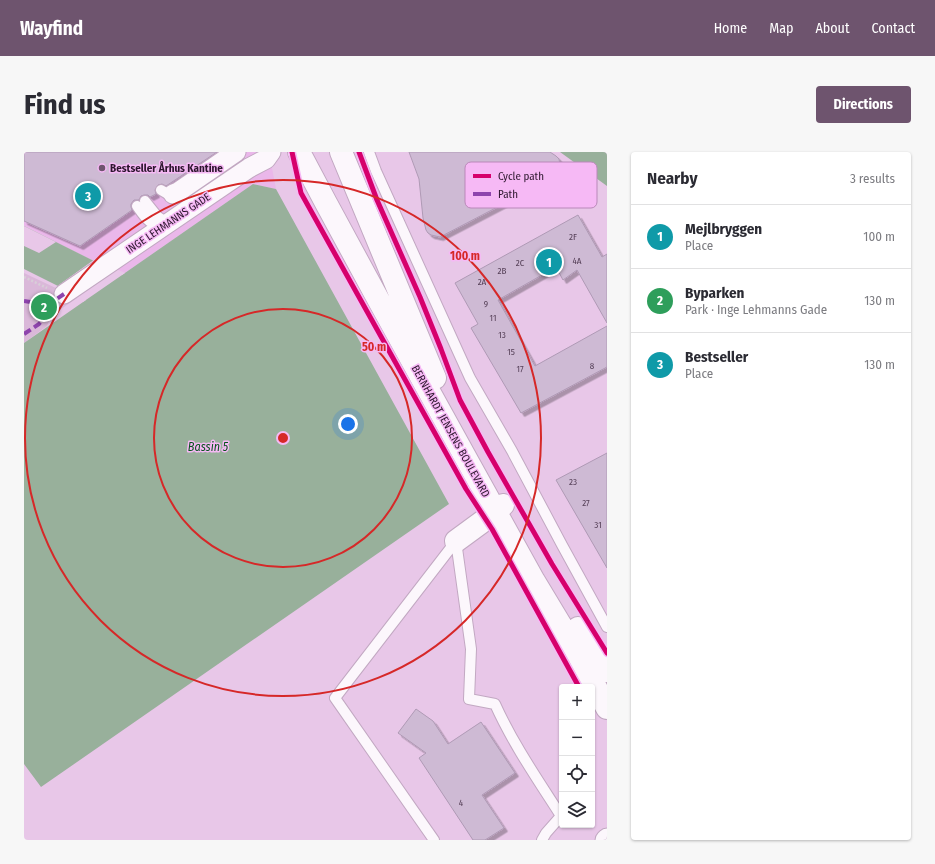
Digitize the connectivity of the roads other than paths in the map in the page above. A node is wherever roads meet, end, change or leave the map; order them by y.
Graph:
1 (236, 152) edge
2 (271, 152) edge
3 (299, 152) edge
4 (341, 152) edge
5 (369, 152) edge
6 (167, 190) dead end
7 (141, 204) dead end
8 (168, 224) junction
9 (57, 292) road end
10 (499, 508) junction
11 (456, 541) junction
12 (607, 627) edge
13 (607, 671) edge
14 (607, 708) edge
15 (607, 838) edge
16 (434, 840) edge
17 (542, 840) edge
18 (605, 840) edge

1 - 6 street, INGE LEHMANNS GADE
2 - 8 street, INGE LEHMANNS GADE
3 - 10 street, BERNHARDT JENSENS BOULEVARD
4 - 10 street, BERNHARDT JENSENS BOULEVARD
5 - 12 lane
7 - 8 lane
8 - 9 street, INGE LEHMANNS GADE
10 - 11 street
10 - 13 street, BERNHARDT JENSENS BOULEVARD
10 - 14 street, BERNHARDT JENSENS BOULEVARD
11 - 16 lane
11 - 17 lane
15 - 18 street

